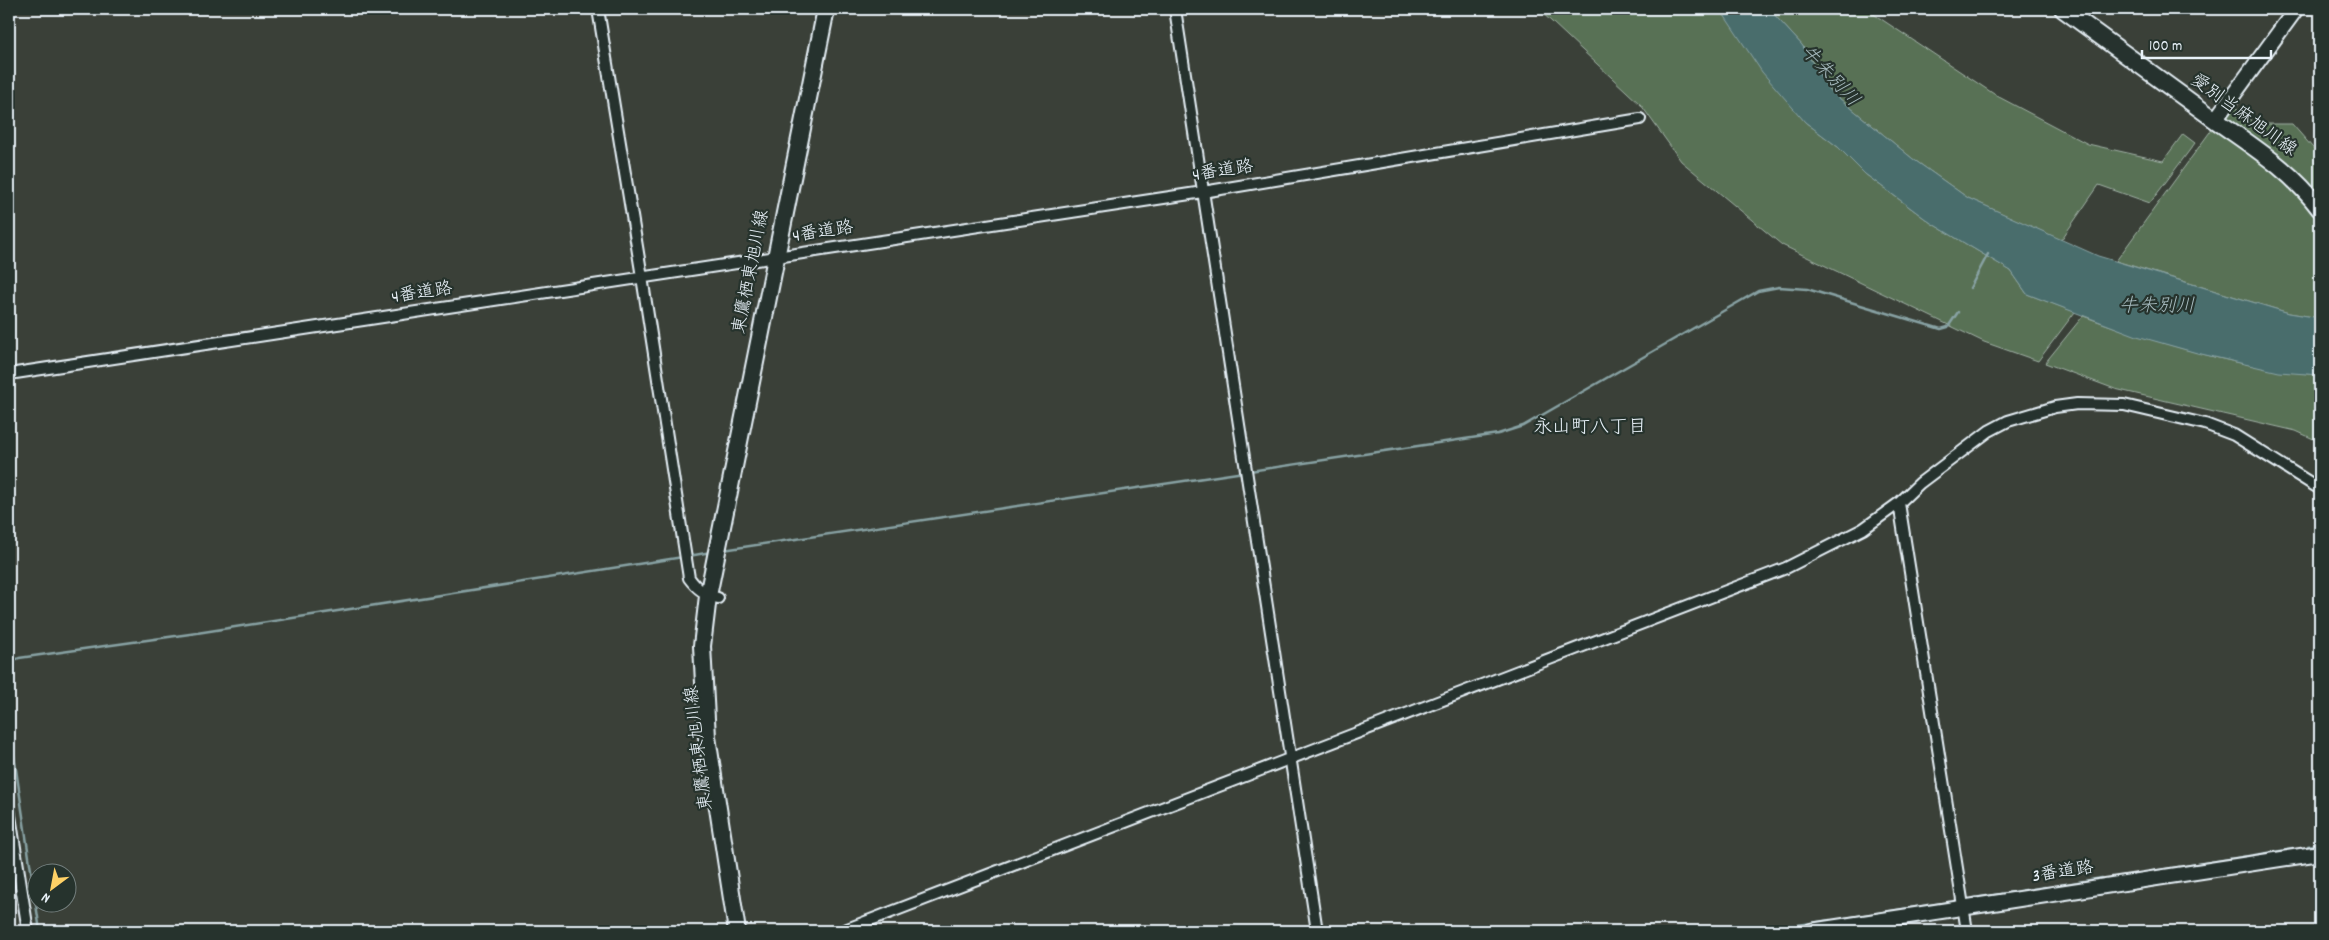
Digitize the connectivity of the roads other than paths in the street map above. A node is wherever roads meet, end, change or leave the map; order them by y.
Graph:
1 (598, 9) edge
2 (826, 9) edge
3 (835, 9) edge
4 (1175, 9) edge
5 (2064, 9) edge
6 (2296, 9) edge
7 (1640, 119) dead end
8 (2215, 120) junction
9 (1203, 192) junction
10 (2320, 209) edge
11 (781, 256) junction
12 (642, 277) junction
13 (9, 374) edge
14 (2320, 490) edge
15 (1899, 503) junction
16 (713, 597) junction
17 (1290, 758) junction
18 (9, 810) edge
19 (2320, 852) edge
20 (1963, 908) junction
21 (28, 931) edge
22 (737, 931) edge
23 (746, 931) edge
24 (842, 931) edge
25 (1317, 931) edge
26 (1811, 931) edge
27 (1967, 931) edge

1 - 12 street
2 - 11 main road, 東鷹栖東旭川線
3 - 11 main road, 東鷹栖東旭川線
4 - 9 street
5 - 8 main road, 愛別当麻旭川線
6 - 8 street
7 - 9 street, 4番道路
8 - 10 main road, 愛別当麻旭川線
9 - 11 street, 4番道路
9 - 17 street
11 - 12 street, 4番道路
11 - 16 main road, 東鷹栖東旭川線
12 - 13 street, 4番道路
12 - 16 street
14 - 15 street
15 - 17 street
15 - 20 street
16 - 22 main road, 東鷹栖東旭川線
16 - 23 main road, 東鷹栖東旭川線
17 - 24 street
17 - 25 street
18 - 21 street
19 - 20 street, 3番道路
20 - 26 street, 3番道路
20 - 27 street

